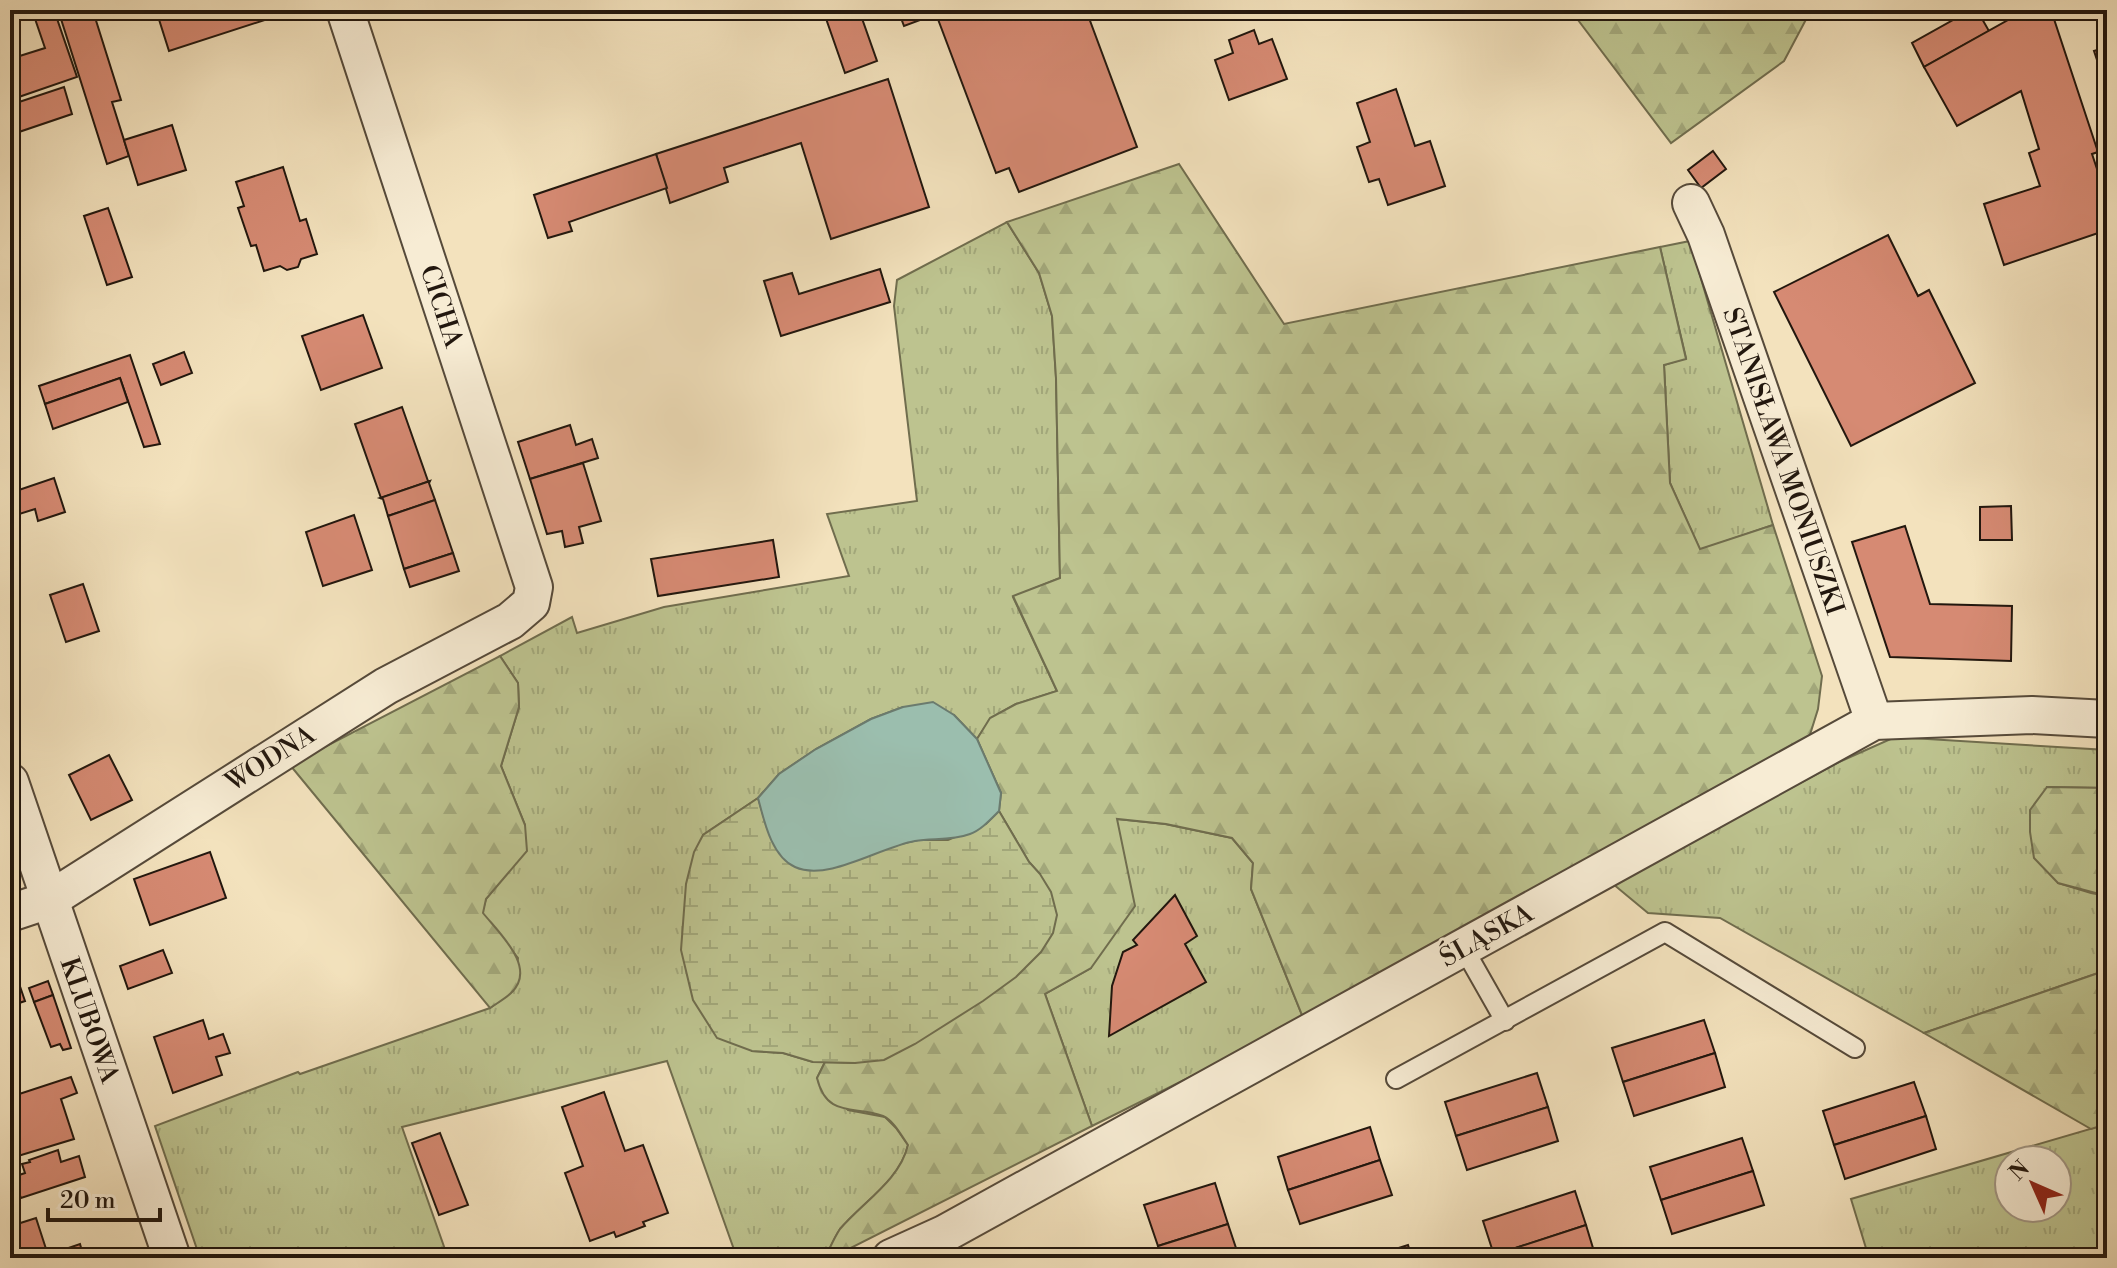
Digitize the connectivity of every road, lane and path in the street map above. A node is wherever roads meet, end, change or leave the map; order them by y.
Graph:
1 (345, 10) edge
2 (1691, 203) dead end
3 (531, 603) joint
4 (2107, 719) edge
5 (1874, 721) junction
6 (10, 782) edge
7 (49, 900) junction
8 (10, 913) edge
9 (1463, 947) junction
10 (1505, 1021) junction
11 (1855, 1048) dead end
12 (1396, 1079) dead end
13 (172, 1258) edge
14 (891, 1258) edge

1 - 3 street, CICHA
2 - 5 street, STANISŁAWA MONIUSZKI
3 - 7 street, WODNA
4 - 5 street, ŚLĄSKA
5 - 9 street, ŚLĄSKA
6 - 7 street, KLUBOWA
7 - 8 street, WODNA
7 - 13 street, KLUBOWA
9 - 10 lane
9 - 14 street, ŚLĄSKA
10 - 11 lane
10 - 12 lane

